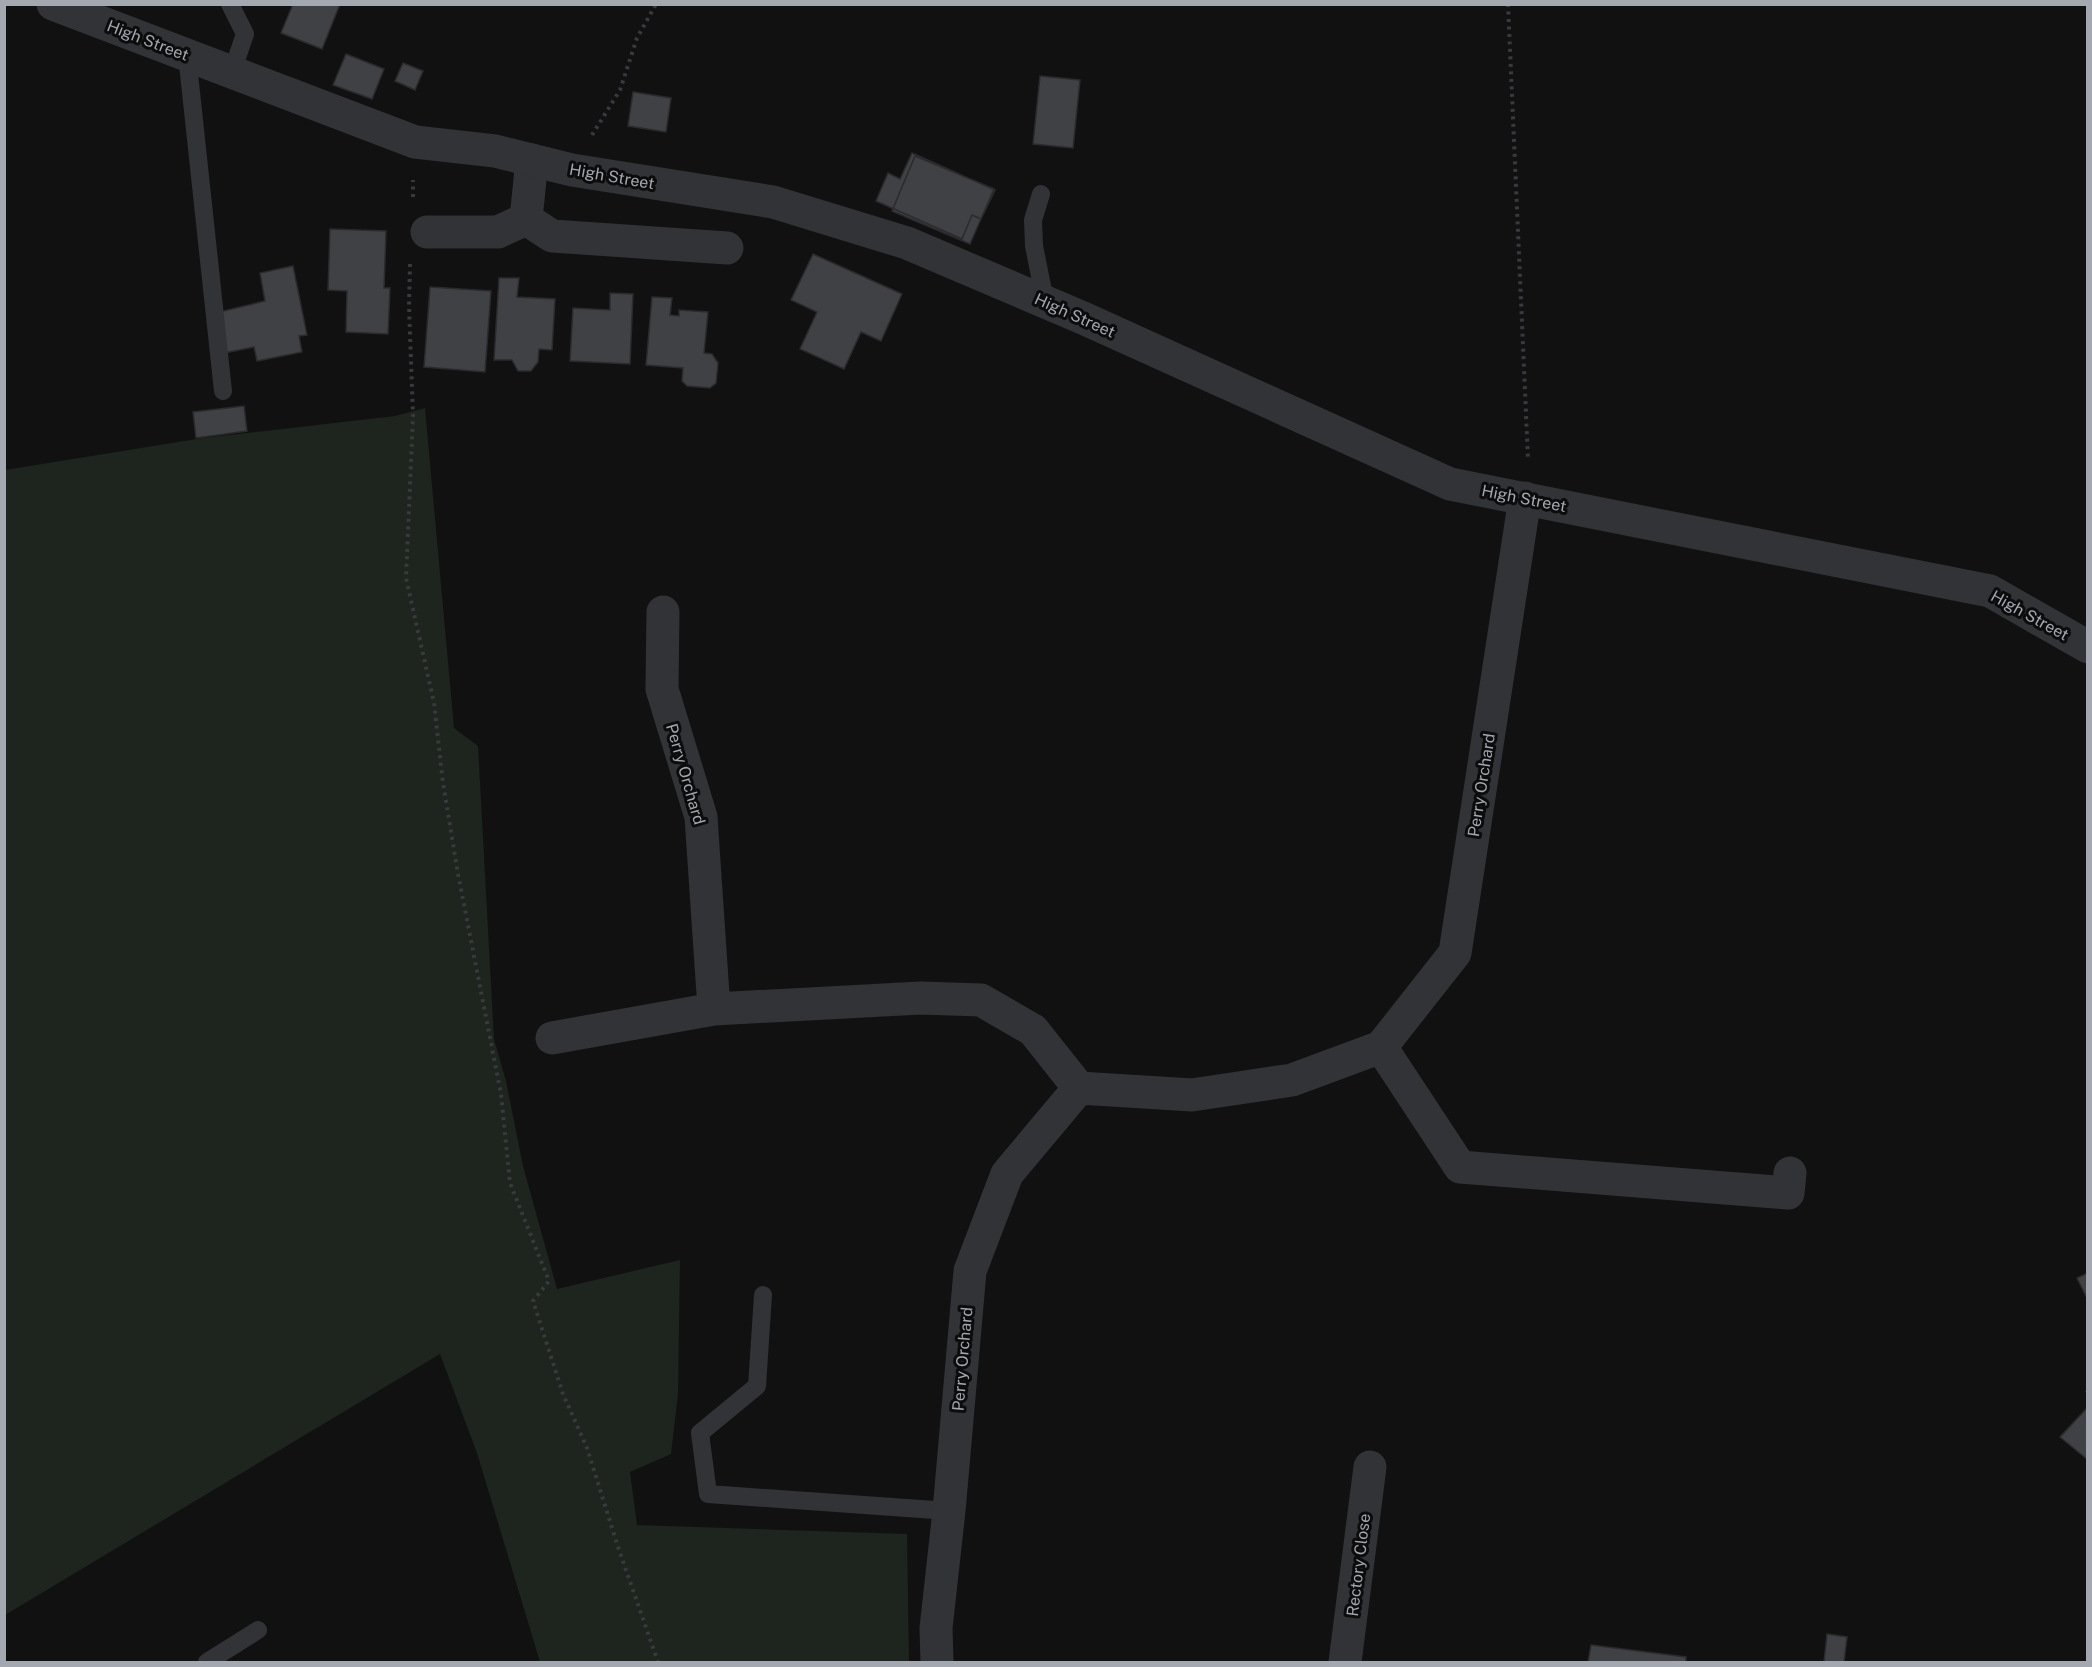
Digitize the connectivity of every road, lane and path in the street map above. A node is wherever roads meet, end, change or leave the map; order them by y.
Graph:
1 (53, 4) edge
2 (231, 4) edge
3 (656, 4) edge
4 (1508, 4) edge
5 (187, 55) junction
6 (232, 72) junction
7 (415, 142) junction
8 (532, 160) junction
9 (572, 170) junction
10 (1041, 194) dead end
11 (413, 201) dead end
12 (526, 219) junction
13 (419, 246) joint
14 (728, 248) dead end
15 (1044, 301) junction
16 (223, 391) dead end
17 (1525, 498) junction
18 (663, 612) dead end
19 (2088, 646) edge
20 (714, 1009) junction
21 (552, 1038) dead end
22 (1381, 1047) junction
23 (1079, 1088) junction
24 (1790, 1173) dead end
25 (763, 1295) dead end
26 (1370, 1467) dead end
27 (949, 1511) junction
28 (258, 1630) dead end
29 (207, 1662) edge
30 (658, 1662) edge
31 (937, 1662) edge
32 (1346, 1662) edge

1 - 5 street, High Street
2 - 6 lane
3 - 9 path
4 - 17 path
5 - 6 street, High Street
5 - 16 lane
6 - 7 street, High Street
7 - 8 street, High Street
7 - 11 path
8 - 9 street, High Street
8 - 12 street
9 - 15 street, High Street
10 - 15 lane
12 - 13 street
12 - 14 street
13 - 30 path
15 - 17 street, High Street
17 - 19 street, High Street
17 - 22 street, Perry Orchard
18 - 20 street, Perry Orchard
20 - 21 street
20 - 23 street
22 - 23 street
22 - 24 street
23 - 27 street, Perry Orchard
25 - 27 lane
26 - 32 street, Rectory Close
27 - 31 street, Perry Orchard
28 - 29 lane

